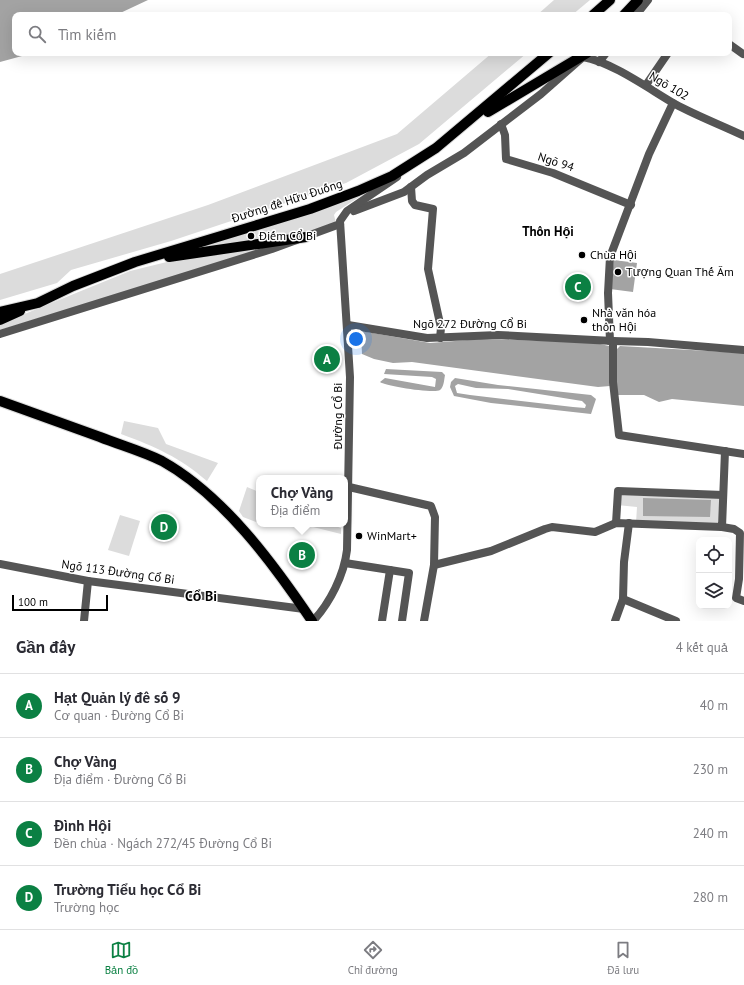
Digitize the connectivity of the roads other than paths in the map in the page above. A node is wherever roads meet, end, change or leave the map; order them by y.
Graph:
1 (610, 0) edge
2 (638, 0) edge
3 (648, 0) edge
4 (596, 12) edge
5 (627, 12) edge
6 (638, 12) edge
7 (732, 46) edge
8 (743, 54) edge
9 (546, 56) edge
10 (583, 56) edge
11 (584, 56) edge
12 (587, 56) edge
13 (604, 56) edge
14 (666, 56) edge
15 (599, 62) junction
16 (646, 86) junction
17 (673, 103) junction
18 (501, 124) junction
19 (464, 126) junction
20 (744, 136) edge
21 (410, 166) junction
22 (411, 187) junction
23 (631, 205) junction
24 (343, 214) junction
25 (340, 224) junction
26 (306, 237) junction
27 (135, 262) junction
28 (38, 303) junction
29 (0, 312) edge
30 (0, 320) edge
31 (348, 325) junction
32 (0, 334) edge
33 (440, 338) junction
34 (612, 341) junction
35 (744, 350) edge
36 (0, 401) edge
37 (725, 451) junction
38 (744, 454) edge
39 (349, 487) junction
40 (723, 495) junction
41 (348, 518) edge
42 (616, 523) junction
43 (629, 523) junction
44 (348, 527) edge
45 (722, 527) junction
46 (345, 562) junction
47 (0, 564) edge
48 (434, 565) junction
49 (390, 570) junction
50 (88, 581) junction
51 (623, 599) junction
52 (744, 601) edge
53 (304, 609) junction
54 (84, 621) edge
55 (312, 621) edge
56 (382, 621) edge
57 (402, 621) edge
58 (424, 621) edge
59 (616, 621) edge
60 (676, 621) edge

1 - 4 main road
2 - 5 main road
3 - 6 street
7 - 8 street
9 - 19 main road, Đường đê Hữu Đuống
10 - 19 main road
11 - 18 street
12 - 15 street, Ngõ 102
13 - 15 street
14 - 16 street
15 - 16 street, Ngõ 102
16 - 17 street, Ngõ 102
17 - 20 street, Ngõ 102
17 - 23 street
18 - 22 street
18 - 23 street, Ngõ 94
19 - 21 main road, Đường đê Hữu Đuống
21 - 24 street
21 - 27 main road, Đường đê Hữu Đuống
22 - 24 street
22 - 33 street
23 - 34 street
24 - 25 street, Đường Cổ Bi
25 - 26 street
25 - 31 street, Đường Cổ Bi
26 - 27 main road
26 - 32 street
27 - 28 main road, Đường đê Hữu Đuống
28 - 29 main road, Đường đê Hữu Đuống
28 - 30 main road
31 - 33 street, Ngõ 272 Đường Cổ Bi
31 - 39 street, Đường Cổ Bi
33 - 34 street, Ngõ 272 Đường Cổ Bi
34 - 35 street, Ngõ 272 Đường Cổ Bi
34 - 37 street
36 - 53 main road
37 - 38 street
37 - 40 street
39 - 41 street, Đường Cổ Bi
39 - 48 street
40 - 42 street
40 - 45 street
42 - 43 street
42 - 48 street
43 - 45 street
43 - 51 street
44 - 46 street, Đường Cổ Bi
45 - 52 street
46 - 49 street
46 - 55 street, Đường Cổ Bi
47 - 50 street, Ngõ 113 Đường Cổ Bi
48 - 58 street
49 - 56 street
49 - 57 street
50 - 53 street, Ngõ 113 Đường Cổ Bi
50 - 54 street
51 - 59 street
51 - 60 street
53 - 55 main road

